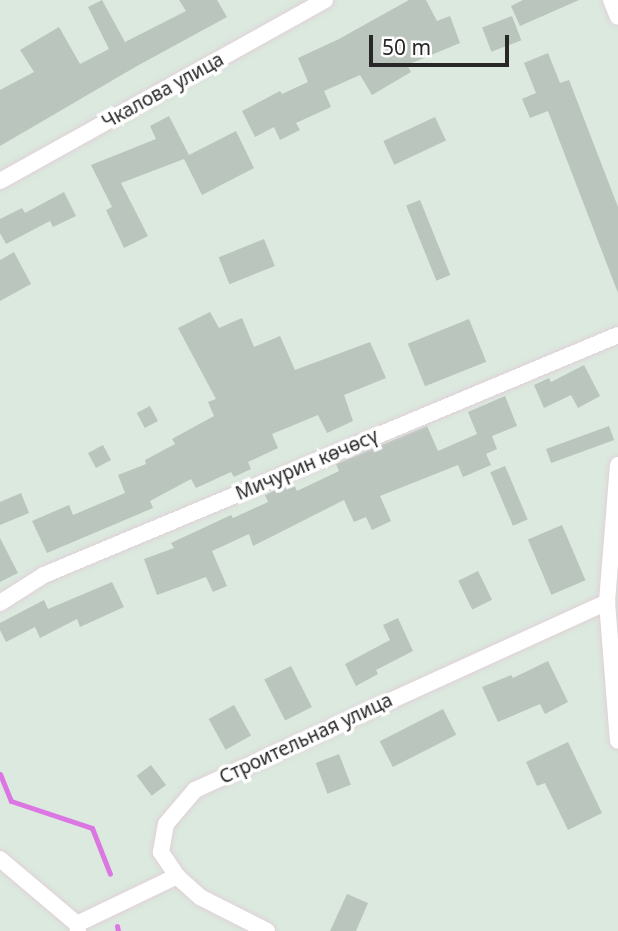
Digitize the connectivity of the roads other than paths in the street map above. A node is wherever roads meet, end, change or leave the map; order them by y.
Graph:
1 (325, 0) edge
2 (611, 0) edge
3 (618, 18) edge
4 (0, 181) edge
5 (618, 335) edge
6 (618, 465) edge
7 (607, 602) junction
8 (0, 604) edge
9 (618, 741) edge
10 (0, 859) edge
11 (177, 876) junction
12 (78, 928) edge
13 (267, 931) edge

1 - 4 street, Чкалова улица
2 - 3 street
5 - 8 street, Мичурин көчөсү
6 - 7 street
7 - 9 street
7 - 11 street, Строительная улица
10 - 12 street
11 - 12 street
11 - 13 street, Строительная улица

